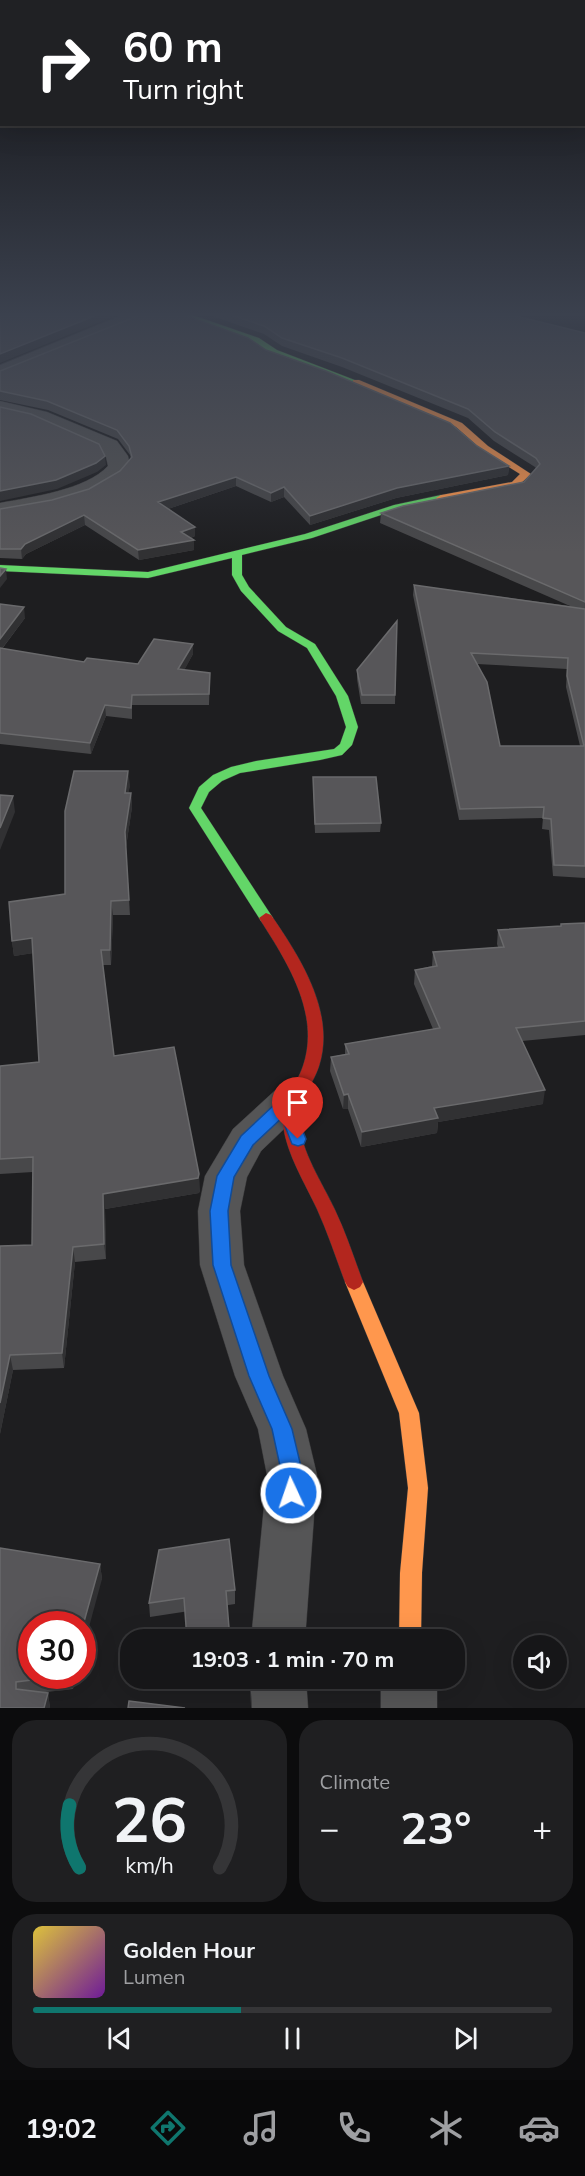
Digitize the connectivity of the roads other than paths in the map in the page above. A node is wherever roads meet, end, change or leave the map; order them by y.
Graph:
1 (382, 393) edge
2 (0, 407) edge
3 (0, 510) edge
4 (237, 554) junction
5 (0, 568) edge
6 (295, 1095) junction
7 (279, 1629) edge
8 (410, 1629) edge
9 (279, 1689) edge
10 (409, 1689) edge
11 (280, 1708) edge
12 (409, 1708) edge

1 - 4 street
2 - 3 street
4 - 5 street
4 - 6 street
6 - 7 street
6 - 8 street
9 - 11 street
10 - 12 street

